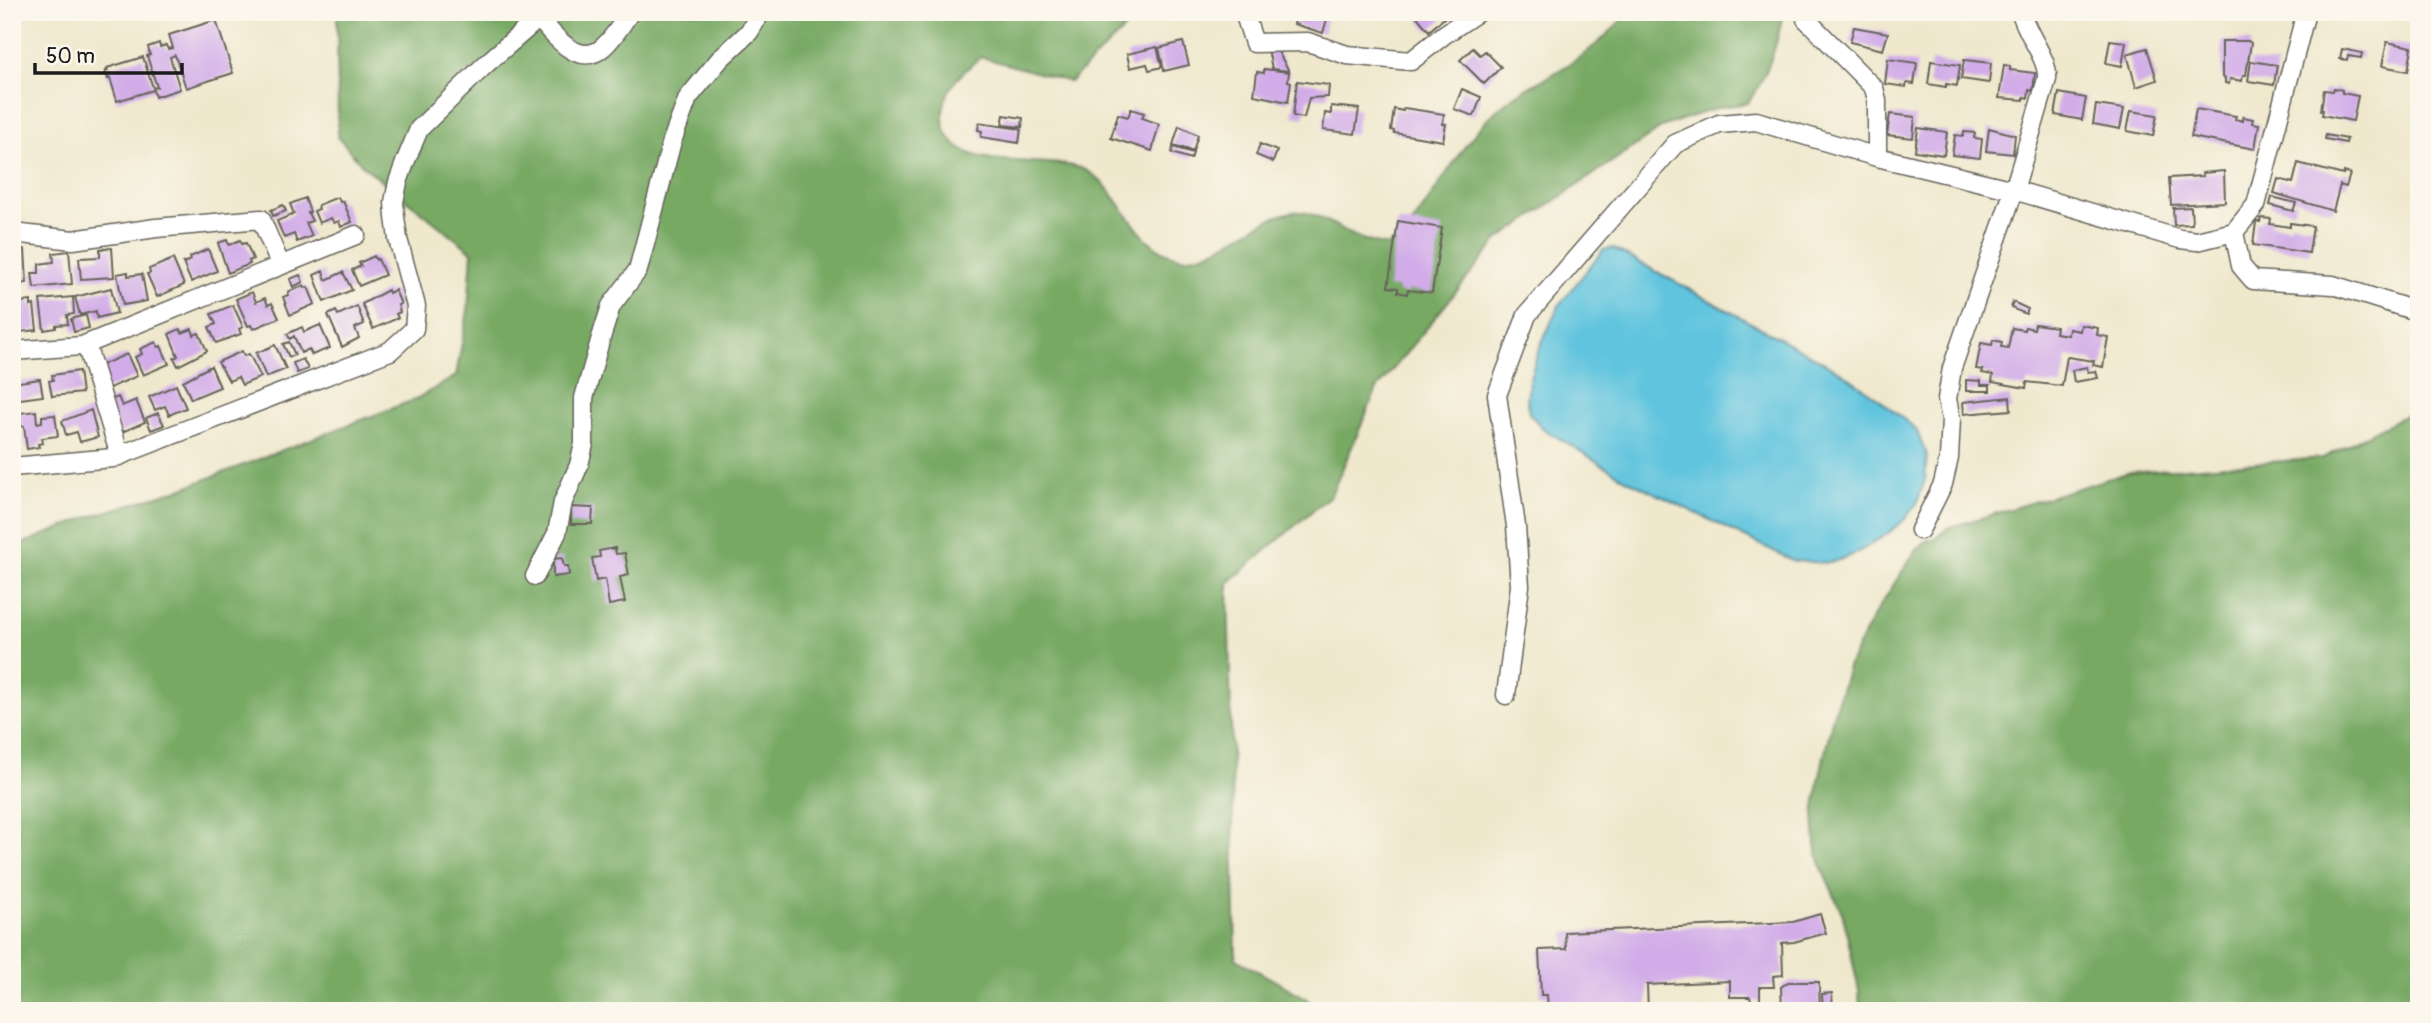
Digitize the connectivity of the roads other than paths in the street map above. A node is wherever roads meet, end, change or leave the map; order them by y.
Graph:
1 (630, 12) edge
2 (761, 12) edge
3 (1244, 12) edge
4 (1478, 12) edge
5 (1807, 12) edge
6 (2021, 12) edge
7 (2306, 12) edge
8 (540, 15) edge
9 (1877, 157) junction
10 (2014, 190) junction
11 (2234, 232) junction
12 (12, 235) edge
13 (356, 235) dead end
14 (280, 264) junction
15 (2419, 312) edge
16 (86, 344) junction
17 (12, 351) edge
18 (120, 456) junction
19 (12, 467) edge
20 (1920, 530) dead end
21 (535, 576) dead end
22 (1506, 695) dead end

1 - 8 street
2 - 21 street
3 - 4 street
5 - 9 street
6 - 10 street
7 - 11 street
8 - 18 street
9 - 10 street
9 - 22 street
10 - 11 street
10 - 20 street
11 - 15 street
12 - 14 street
13 - 14 street
14 - 16 street
16 - 17 street
16 - 18 street
18 - 19 street

